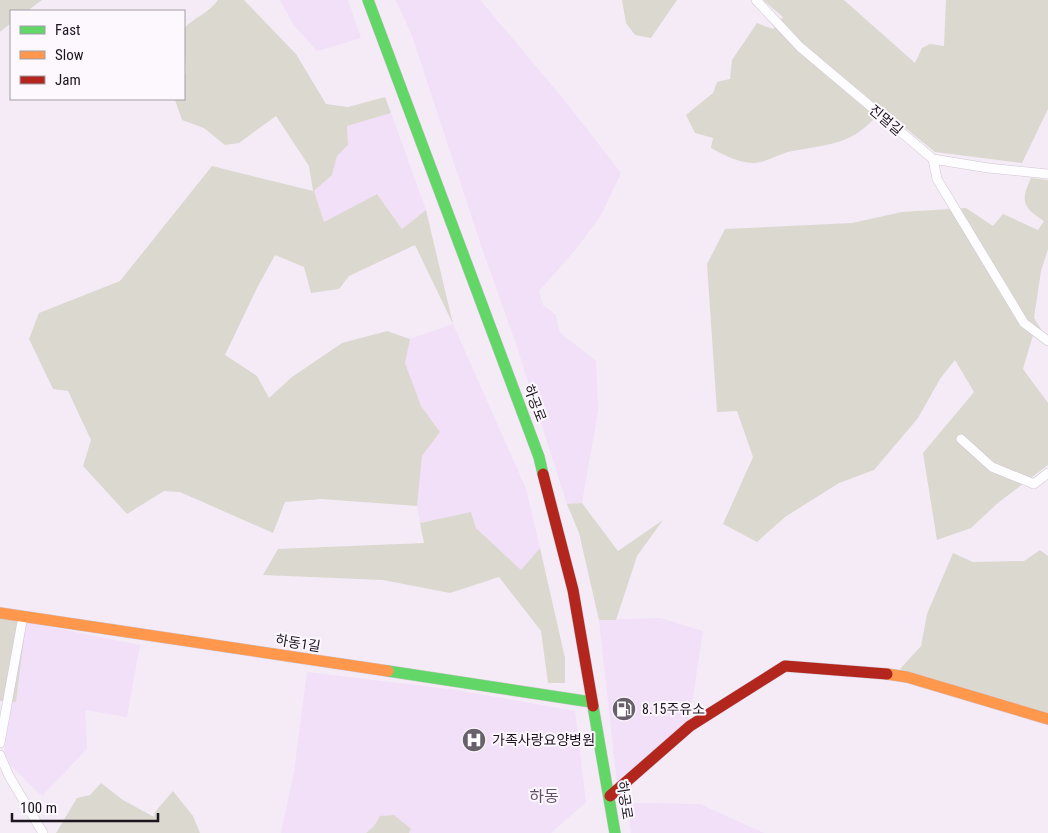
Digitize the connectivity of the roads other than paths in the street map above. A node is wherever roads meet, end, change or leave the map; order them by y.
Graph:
1 (368, 0) edge
2 (756, 0) edge
3 (932, 159) junction
4 (1048, 174) edge
5 (1048, 341) edge
6 (961, 439) dead end
7 (1048, 473) edge
8 (0, 613) edge
9 (23, 616) junction
10 (591, 702) junction
11 (1048, 719) edge
12 (0, 743) edge
13 (0, 755) edge
14 (610, 796) junction
15 (43, 833) edge
16 (616, 833) edge

1 - 10 street, 하공로
2 - 3 street, 진멀길
3 - 4 street
3 - 5 street
6 - 7 street
8 - 9 street, 하동1길
9 - 10 street, 하동1길
9 - 12 street
10 - 14 street, 하공로
11 - 14 street
13 - 15 street
14 - 16 street, 하공로

